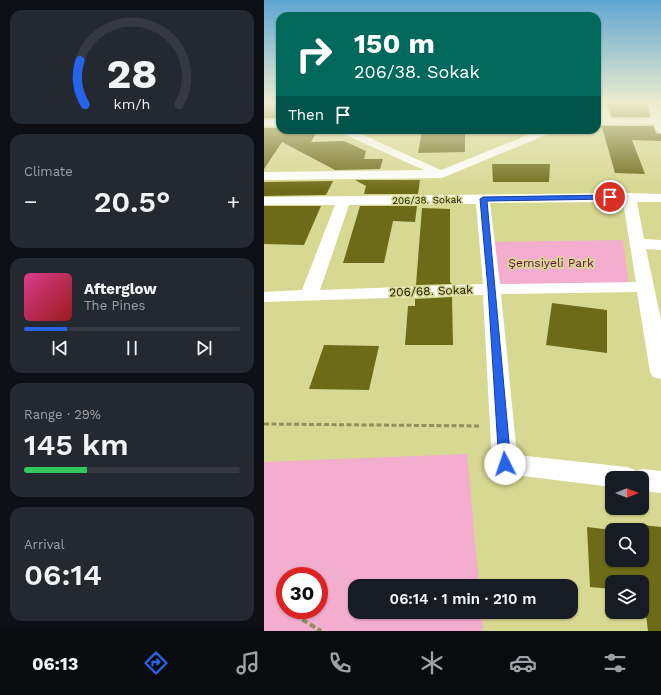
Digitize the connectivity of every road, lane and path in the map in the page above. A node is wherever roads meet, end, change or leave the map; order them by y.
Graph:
1 (352, 134) edge
2 (539, 134) edge
3 (442, 174) junction
4 (264, 176) edge
5 (629, 197) junction
6 (661, 198) edge
7 (483, 199) junction
8 (444, 200) junction
9 (264, 201) edge
10 (343, 201) junction
11 (637, 243) junction
12 (661, 245) edge
13 (646, 287) junction
14 (492, 289) junction
15 (310, 294) junction
16 (264, 296) edge
17 (661, 372) edge
18 (264, 424) edge
19 (502, 427) junction
20 (605, 475) edge
21 (649, 481) edge
22 (661, 482) edge
23 (302, 619) edge
24 (321, 631) edge

1 - 3 street
2 - 3 street
3 - 4 street
3 - 8 street
5 - 6 street, 206/38. Sokak
5 - 7 street, 206/38. Sokak
5 - 11 street
7 - 8 street, 206/38. Sokak
7 - 14 street
8 - 10 street, 206/38. Sokak
9 - 10 street, 206/38. Sokak
10 - 15 street
11 - 12 street
11 - 13 street
13 - 14 street, 206/68. Sokak
13 - 17 street
14 - 15 street, 206/68. Sokak
14 - 19 street
15 - 16 street, 206/68. Sokak
18 - 19 path
19 - 20 street
21 - 22 street
23 - 24 path

